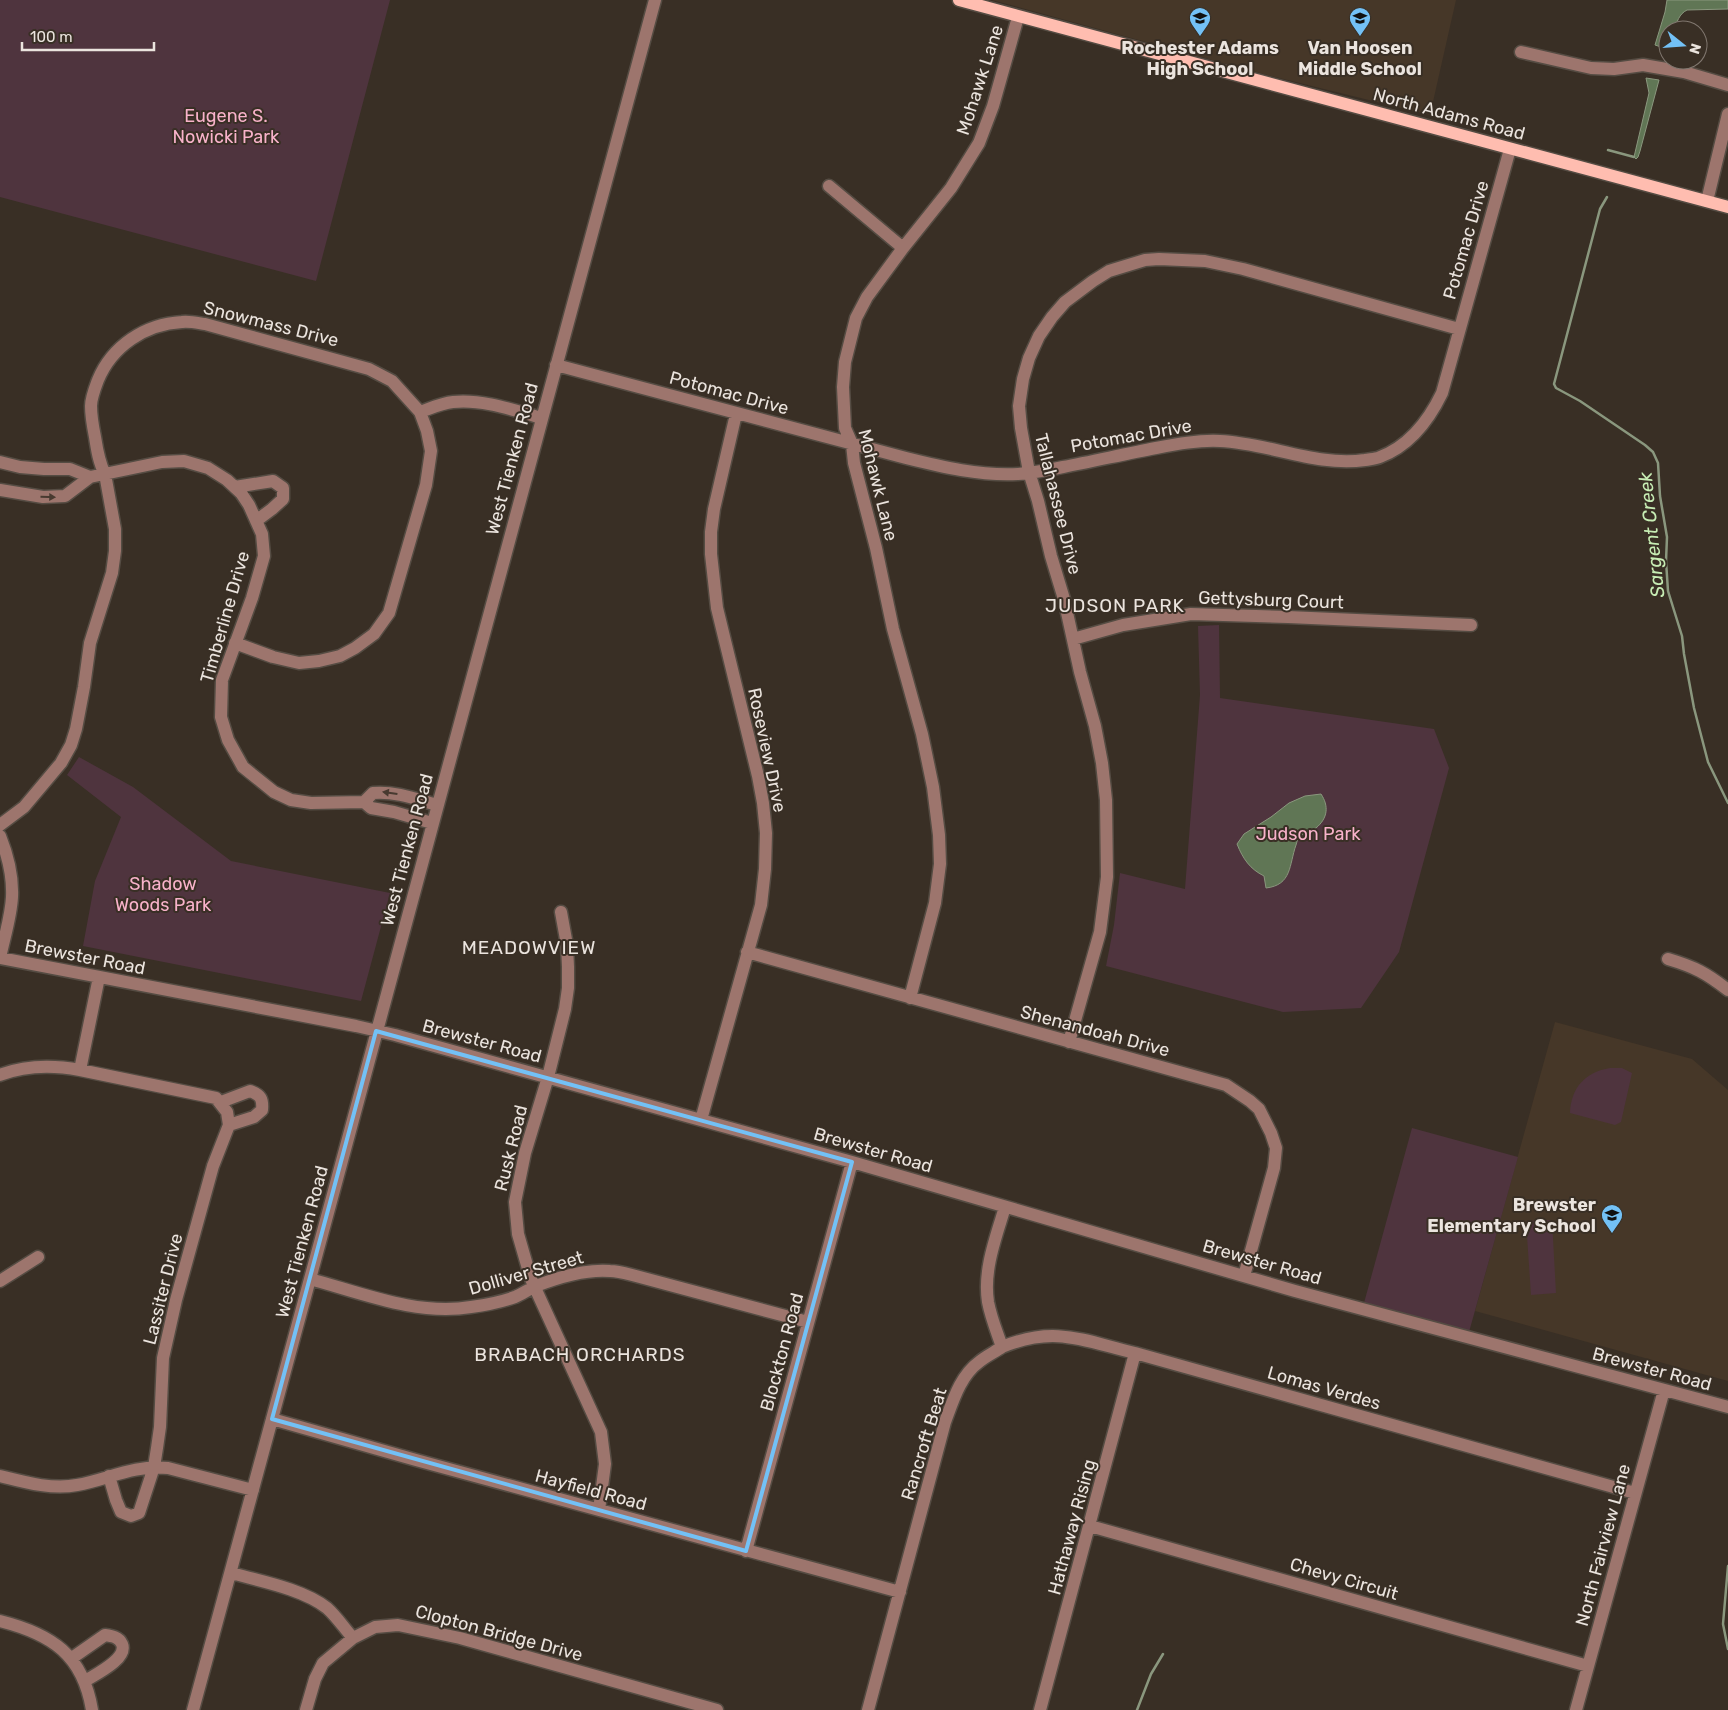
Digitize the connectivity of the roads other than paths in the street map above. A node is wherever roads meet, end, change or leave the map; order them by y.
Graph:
1 (654, 0) edge
2 (959, 0) edge
3 (1018, 17) junction
4 (1520, 52) dead end
5 (1728, 86) edge
6 (1728, 114) edge
7 (1510, 149) junction
8 (829, 186) dead end
9 (1707, 201) junction
10 (1728, 207) edge
11 (903, 248) junction
12 (1459, 329) junction
13 (556, 365) junction
14 (420, 412) junction
15 (736, 414) junction
16 (542, 418) junction
17 (852, 444) junction
18 (0, 462) edge
19 (1029, 472) junction
20 (105, 474) junction
21 (90, 477) junction
22 (235, 487) junction
23 (0, 490) edge
24 (256, 521) junction
25 (1470, 625) dead end
26 (1072, 639) junction
27 (235, 643) junction
28 (364, 802) junction
29 (437, 805) junction
30 (432, 823) junction
31 (0, 825) edge
32 (0, 836) edge
33 (561, 912) dead end
34 (748, 952) junction
35 (0, 958) edge
36 (1668, 960) dead end
37 (99, 977) junction
38 (1728, 990) edge
39 (910, 998) junction
40 (376, 1031) junction
41 (1069, 1042) junction
42 (80, 1070) junction
43 (0, 1075) edge
44 (548, 1077) junction
45 (221, 1102) junction
46 (701, 1120) junction
47 (229, 1125) junction
48 (852, 1162) junction
49 (1005, 1207) junction
50 (38, 1256) dead end
51 (1244, 1276) junction
52 (310, 1279) junction
53 (0, 1281) edge
54 (534, 1287) junction
55 (808, 1322) junction
56 (1002, 1347) junction
57 (1136, 1353) junction
58 (1664, 1390) junction
59 (1728, 1407) edge
60 (272, 1419) junction
61 (154, 1467) junction
62 (0, 1476) edge
63 (109, 1476) junction
64 (253, 1490) junction
65 (1635, 1493) junction
66 (599, 1510) junction
67 (1090, 1526) junction
68 (746, 1551) junction
69 (231, 1573) junction
70 (900, 1592) junction
71 (0, 1621) edge
72 (353, 1638) junction
73 (72, 1658) junction
74 (1588, 1666) junction
75 (85, 1681) junction
76 (92, 1710) edge
77 (193, 1710) edge
78 (306, 1710) edge
79 (717, 1710) edge
80 (868, 1710) edge
81 (1040, 1710) edge
82 (1576, 1710) edge

1 - 13 street, West Tienken Road
2 - 3 main road, North Adams Road
3 - 7 main road, North Adams Road
3 - 11 street, Mohawk Lane
4 - 5 street
6 - 9 street
7 - 9 main road, North Adams Road
7 - 12 street, Potomac Drive
8 - 11 street
9 - 10 main road, North Adams Road
11 - 17 street, Mohawk Lane
12 - 19 street, Potomac Drive
12 - 19 street, Tallahassee Drive
13 - 15 street, Potomac Drive
13 - 16 street, West Tienken Road
14 - 16 street
14 - 20 street, Snowmass Drive
14 - 27 street, Snowmass Drive
15 - 17 street, Potomac Drive
15 - 34 street, Roseview Drive
16 - 29 street, West Tienken Road
17 - 19 street, Potomac Drive
17 - 39 street, Mohawk Lane
18 - 21 street, Timberline Drive
19 - 26 street, Tallahassee Drive
20 - 21 street, Timberline Drive
20 - 22 street, Timberline Drive
20 - 31 street, Snowmass Drive
23 -> 21 street, Timberline Drive
22 - 24 street, Timberline Drive
22 - 24 street
24 - 27 street, Timberline Drive
25 - 26 street, Gettysburg Court
26 - 41 street, Tallahassee Drive
27 - 28 street, Timberline Drive
29 -> 28 street, Timberline Drive
28 - 30 street, Timberline Drive
29 - 30 street, West Tienken Road
30 - 40 street, West Tienken Road
32 - 35 street
33 - 44 street, Rusk Road
34 - 39 street, Shenandoah Drive
34 - 46 street, Roseview Drive
35 - 37 street, Brewster Road
36 - 38 street
37 - 40 street, Brewster Road
37 - 42 street
39 - 41 street, Shenandoah Drive
40 - 44 street, Brewster Road
40 - 52 street, West Tienken Road
41 - 51 street, Shenandoah Drive
42 - 43 street
42 - 45 street
44 - 46 street, Brewster Road
44 - 54 street, Rusk Road
45 - 47 street
45 - 47 street
46 - 48 street, Brewster Road
47 - 61 street, Lassiter Drive
48 - 49 street, Brewster Road
48 - 55 street, Blockton Road
49 - 51 street, Brewster Road
49 - 56 street
50 - 53 street
51 - 58 street, Brewster Road
52 - 54 street, Dolliver Street
52 - 60 street, West Tienken Road
54 - 55 street, Dolliver Street
54 - 66 street, Rusk Road
55 - 68 street, Blockton Road
56 - 57 street, Lomas Verdes
56 - 70 street, Rancroft Beat
57 - 65 street, Lomas Verdes
57 - 67 street, Hathaway Rising
58 - 59 street, Brewster Road
58 - 65 street, North Fairview Lane
60 - 64 street, West Tienken Road
60 - 66 street, Hayfield Road
61 - 63 street
61 - 63 street, Lassiter Drive
61 - 64 street
62 - 63 street
64 - 69 street, West Tienken Road
65 - 74 street, North Fairview Lane
66 - 68 street, Hayfield Road
67 - 74 street, Chevy Circuit
67 - 81 street, Hathaway Rising
68 - 70 street, Hayfield Road
69 - 72 street
69 - 77 street, West Tienken Road
70 - 80 street, Rancroft Beat
71 - 73 street
72 - 78 street, Clopton Bridge Drive
72 - 79 street, Clopton Bridge Drive
73 - 75 street
73 - 75 street
74 - 82 street, North Fairview Lane
75 - 76 street

